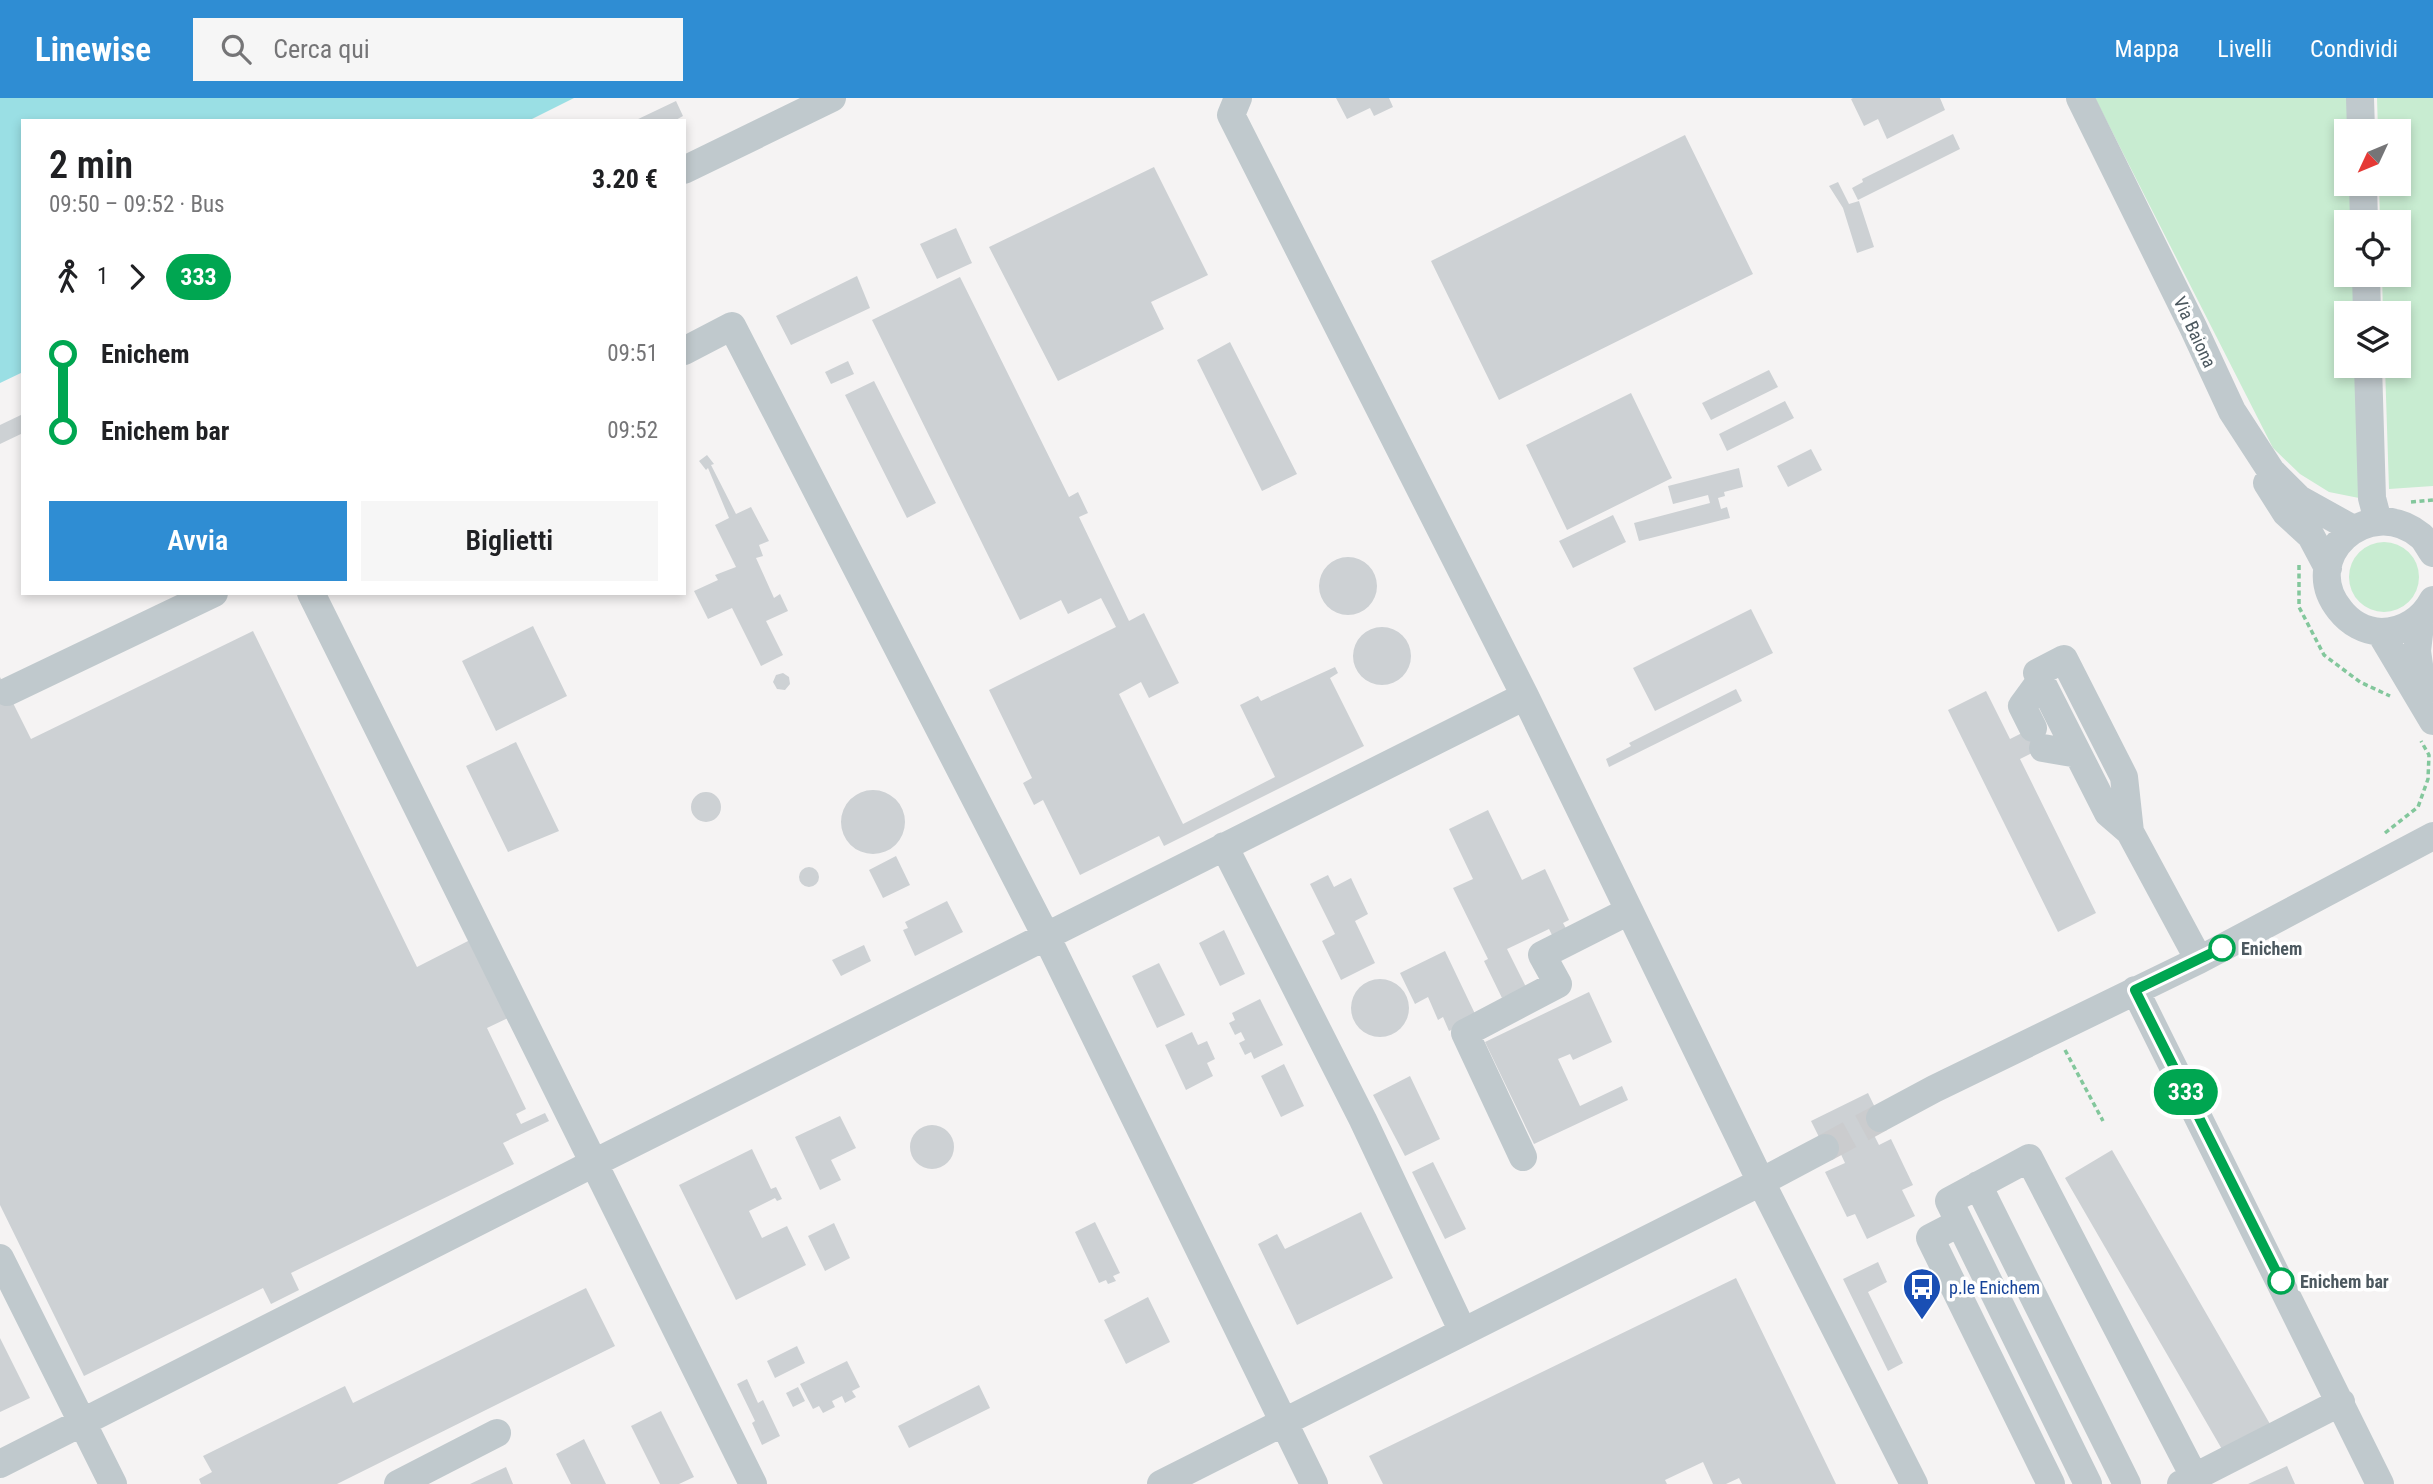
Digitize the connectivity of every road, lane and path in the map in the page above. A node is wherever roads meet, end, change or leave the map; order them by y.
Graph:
1 (832, 98) edge
2 (1238, 98) edge
3 (2080, 98) edge
4 (2360, 98) edge
5 (2361, 119) edge
6 (686, 169) edge
7 (686, 350) edge
8 (2368, 378) edge
9 (2232, 411) junction
10 (2433, 500) edge
11 (2368, 516) junction
12 (2311, 536) junction
13 (2429, 541) edge
14 (2328, 568) junction
15 (210, 595) edge
16 (312, 595) edge
17 (2427, 608) edge
18 (2380, 632) junction
19 (2041, 680) junction
20 (8, 692) dead end
21 (1525, 696) junction
22 (2419, 714) edge
23 (2078, 754) junction
24 (2130, 832) junction
25 (2433, 836) edge
26 (2375, 839) dead end
27 (1224, 846) junction
28 (1629, 911) junction
29 (1046, 936) junction
30 (2199, 960) junction
31 (2135, 990) junction
32 (2055, 1031) junction
33 (1880, 1118) tunnel mouth
34 (2103, 1121) dead end
35 (1825, 1148) tunnel mouth
36 (1523, 1157) dead end
37 (594, 1163) junction
38 (1761, 1182) junction
39 (1978, 1185) junction
40 (1959, 1223) junction
41 (0, 1258) edge
42 (1463, 1332) junction
43 (2341, 1402) junction
44 (1285, 1422) junction
45 (82, 1423) junction
46 (497, 1433) dead end
47 (0, 1464) edge
48 (2372, 1478) edge
49 (2191, 1482) edge
50 (113, 1484) edge
51 (398, 1484) edge
52 (753, 1484) edge
53 (1161, 1484) edge
54 (1314, 1484) edge
55 (1914, 1484) edge
56 (2051, 1484) edge
57 (2088, 1484) edge
58 (2127, 1484) edge

1 - 6 street
2 - 21 street
3 - 9 street, Via Baiona
4 - 5 street
7 - 29 street
8 - 11 street
9 - 11 street, Via Baiona
9 - 12 street
10 - 11 path
11 - 13 street, Via Baiona
11 - 14 street
12 - 14 street
12 - 22 path
14 - 18 street
15 - 20 street
16 - 37 street
17 - 18 street
17 - 22 street
18 - 22 street
19 - 23 street
19 - 23 street
19 - 24 street
21 - 27 street
21 - 28 street
22 - 26 path
23 - 24 street
24 - 30 street
25 - 30 street
27 - 29 street
27 - 42 street
28 - 36 street
28 - 38 street
29 - 37 street
29 - 44 street
30 - 31 street
31 - 32 street
31 - 43 street
32 - 33 street
32 - 34 path
35 - 38 street
37 - 45 street
37 - 52 street
38 - 42 street
38 - 55 street
39 - 40 street
39 - 49 street
39 - 58 street
40 - 56 street
40 - 57 street
41 - 45 street
42 - 44 street
43 - 48 street
43 - 49 street
44 - 53 street
44 - 54 street
45 - 47 street
45 - 50 street
46 - 51 street

